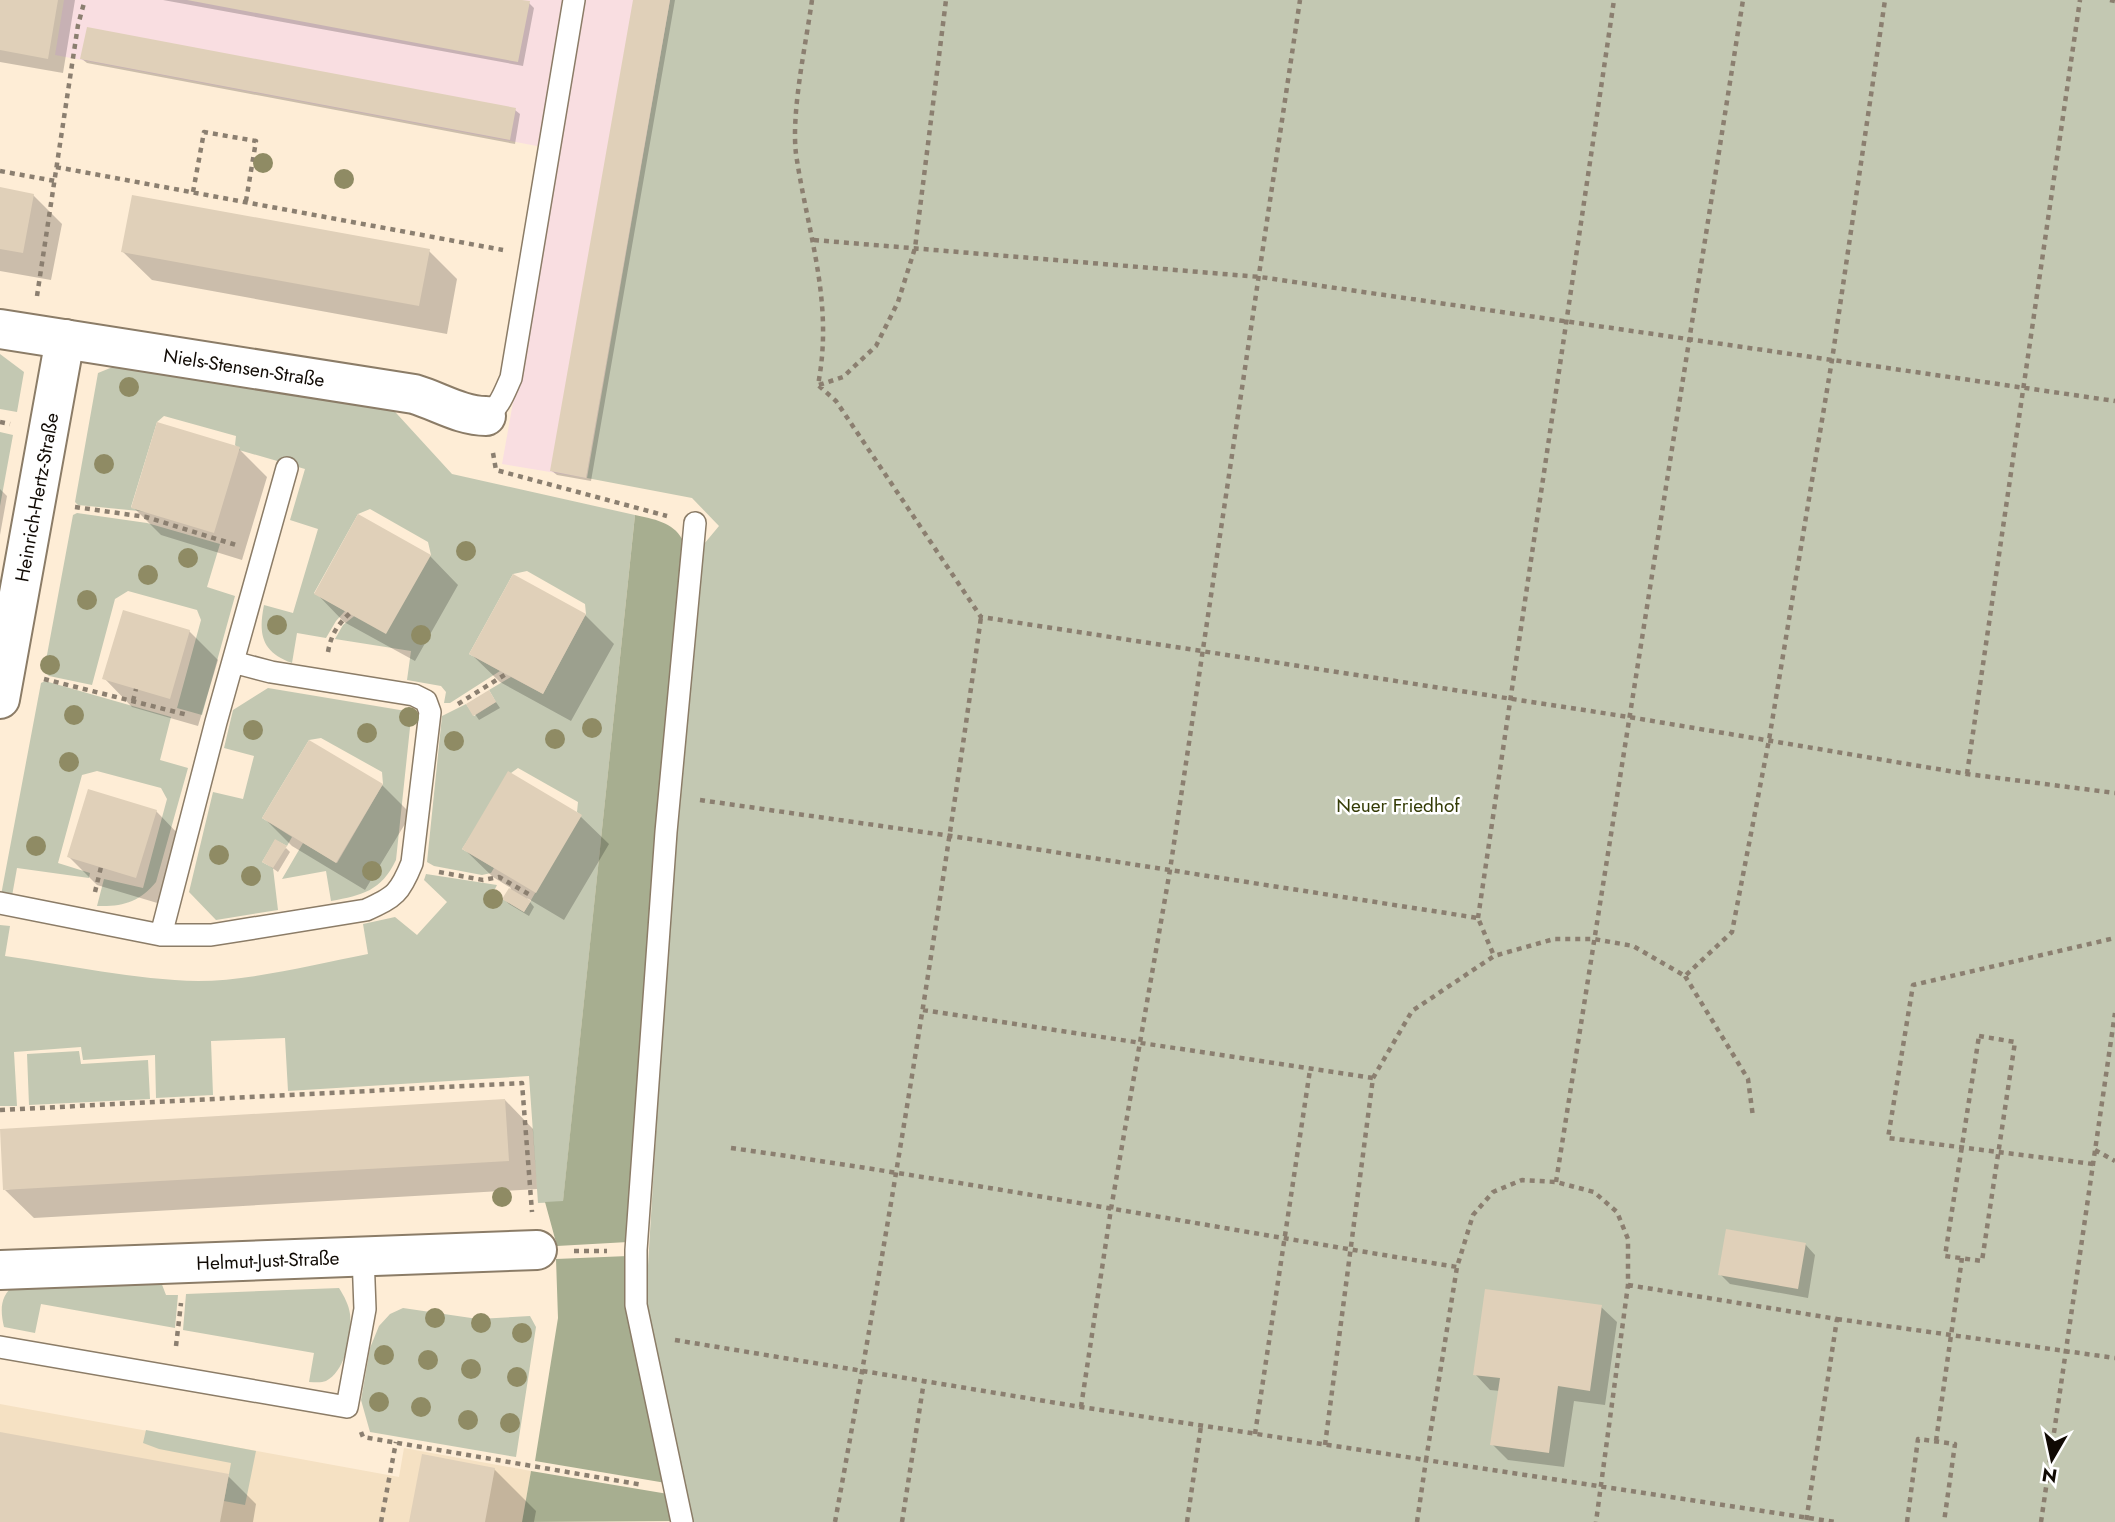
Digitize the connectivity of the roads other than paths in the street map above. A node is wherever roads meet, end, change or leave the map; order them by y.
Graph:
1 (575, 0) edge
2 (32, 334) edge
3 (486, 416) joint
4 (287, 468) dead end
5 (695, 523) dead end
6 (8, 606) edge
7 (233, 662) junction
8 (2, 685) edge
9 (0, 903) edge
10 (162, 935) junction
11 (537, 1250) road end
12 (363, 1255) junction
13 (0, 1270) edge
14 (0, 1347) edge
15 (682, 1521) edge

1 - 3 lane
2 - 3 street, Niels-Stensen-Straße
2 - 6 street, Heinrich-Hertz-Straße
4 - 7 lane
5 - 15 lane
6 - 8 street, Heinrich-Hertz-Straße
7 - 10 lane
7 - 10 lane
9 - 10 lane
11 - 12 street, Helmut-Just-Straße
12 - 13 street, Helmut-Just-Straße
12 - 14 lane

